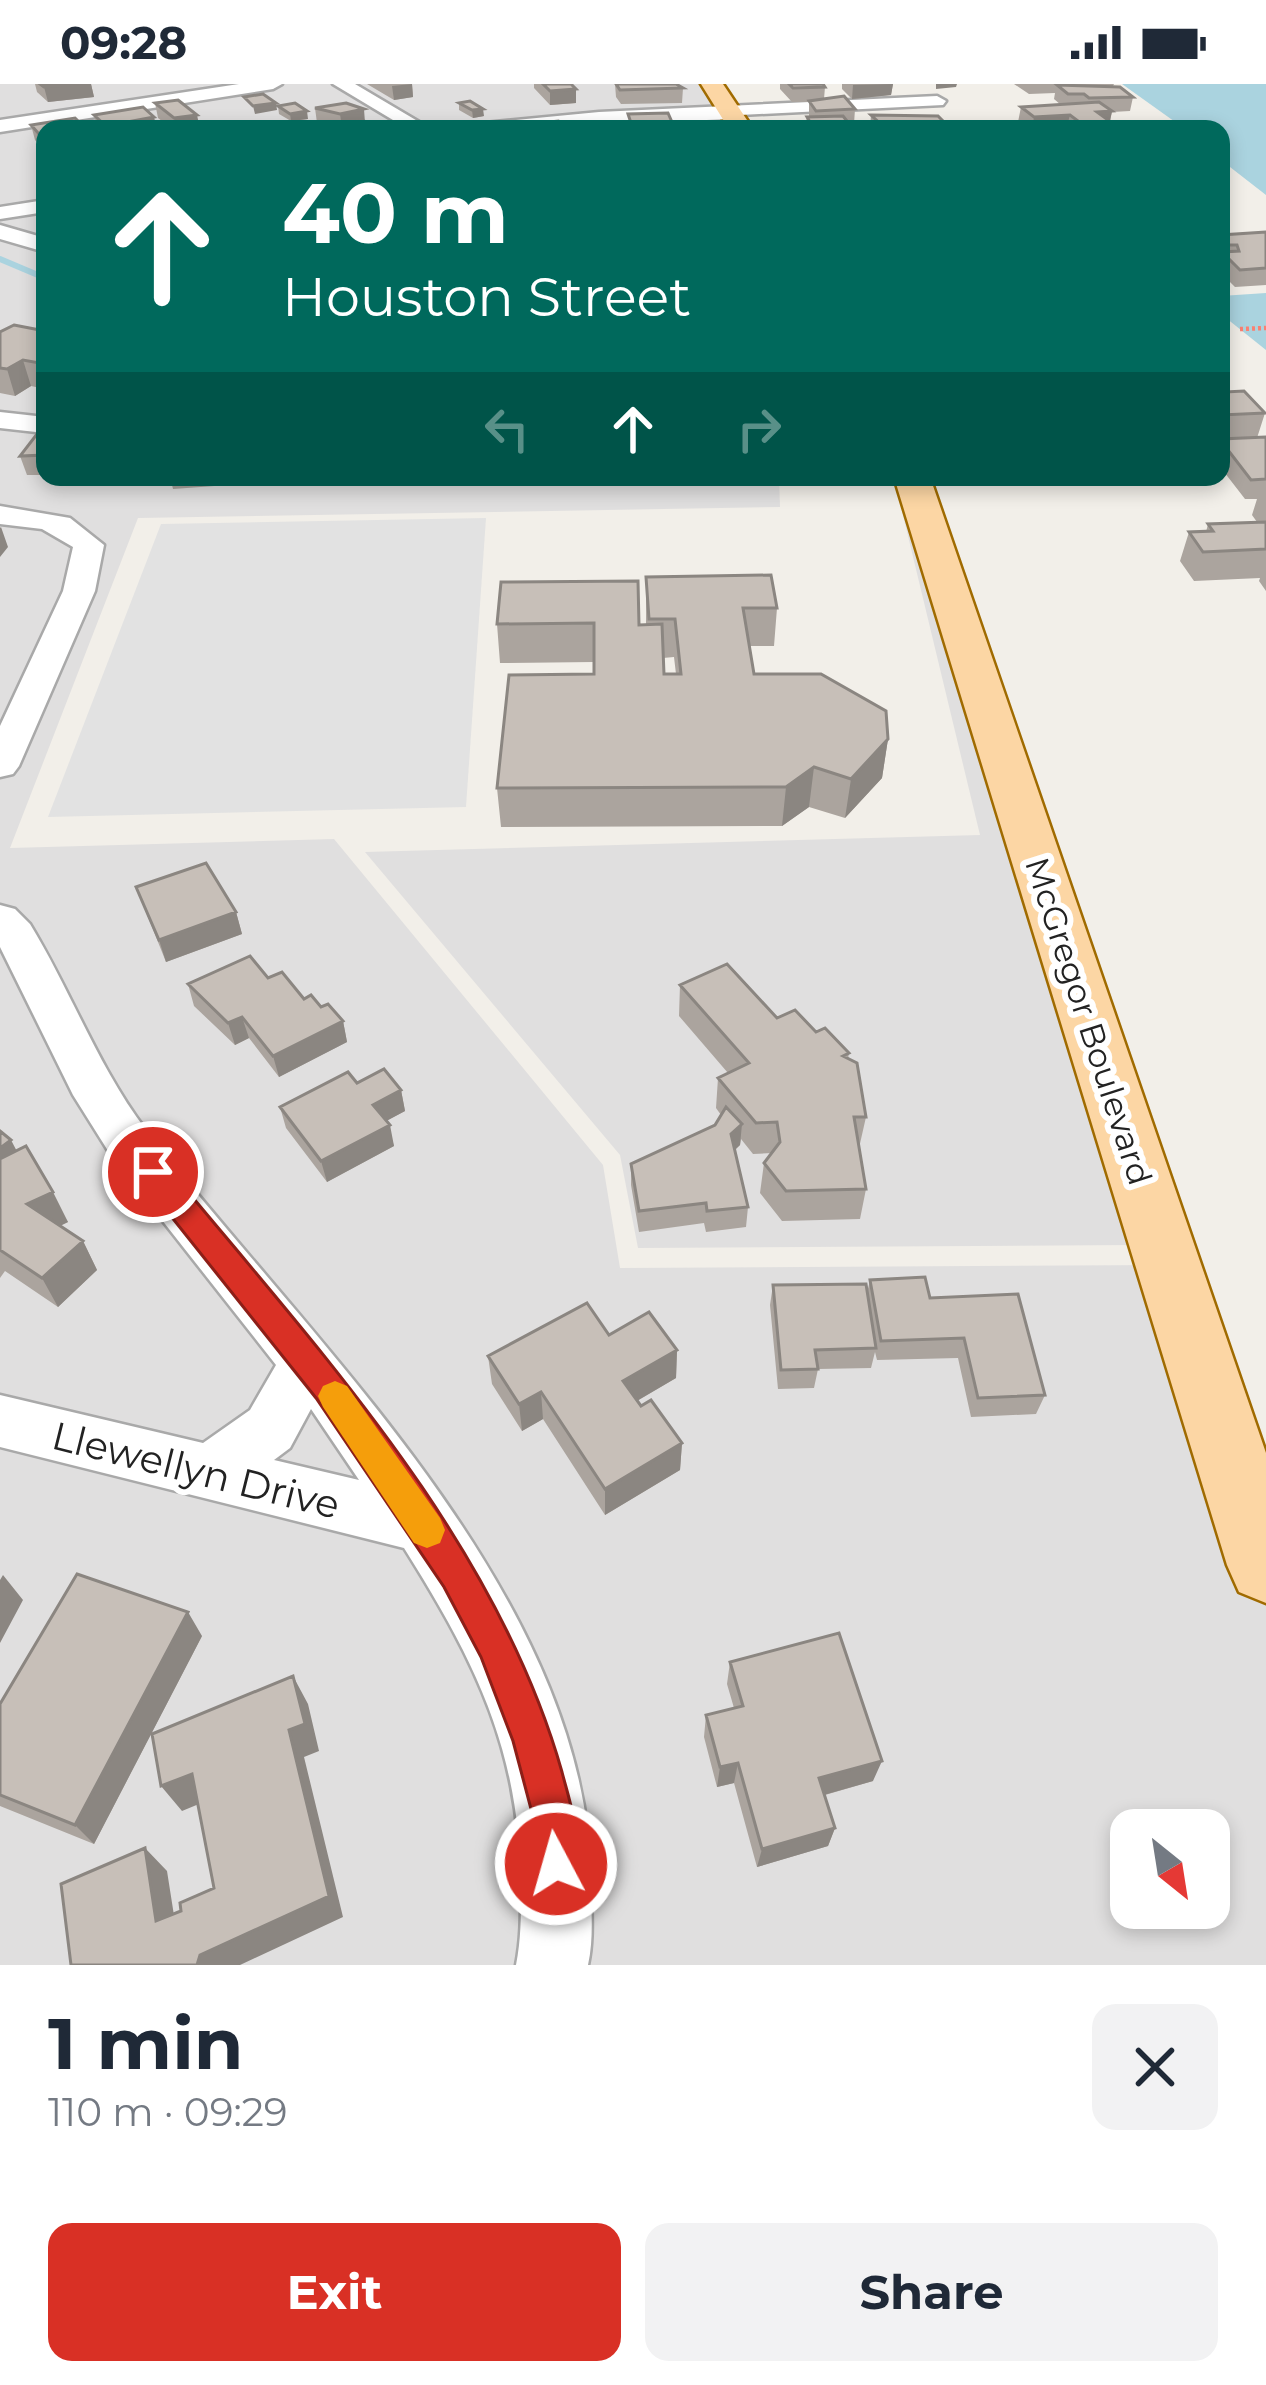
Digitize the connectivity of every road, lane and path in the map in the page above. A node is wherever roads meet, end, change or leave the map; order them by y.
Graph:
1 (273, 84) edge
2 (342, 84) edge
3 (712, 84) edge
4 (921, 84) edge
5 (734, 118) edge
6 (36, 120) edge
7 (39, 120) edge
8 (406, 120) edge
9 (570, 120) edge
10 (0, 126) edge
11 (36, 207) edge
12 (0, 213) edge
13 (0, 232) edge
14 (36, 242) edge
15 (1266, 328) edge
16 (1240, 329) dead end
17 (0, 420) edge
18 (36, 424) edge
19 (915, 486) edge
20 (0, 515) edge
21 (0, 766) edge
22 (0, 919) edge
23 (308, 1361) junction
24 (0, 1420) edge
25 (209, 1473) junction
26 (423, 1525) junction
27 (1266, 1565) edge
28 (552, 1965) edge

1 - 7 street
2 - 8 street
3 - 5 main road
4 - 5 street
5 - 9 street
6 - 10 street
11 - 12 street
13 - 14 street
15 - 16 path
17 - 18 street
19 - 27 main road, McGregor Boulevard
20 - 21 street
22 - 23 street
23 - 25 street
23 - 26 street
24 - 25 street, Llewellyn Drive
25 - 26 street, Llewellyn Drive
26 - 28 street

